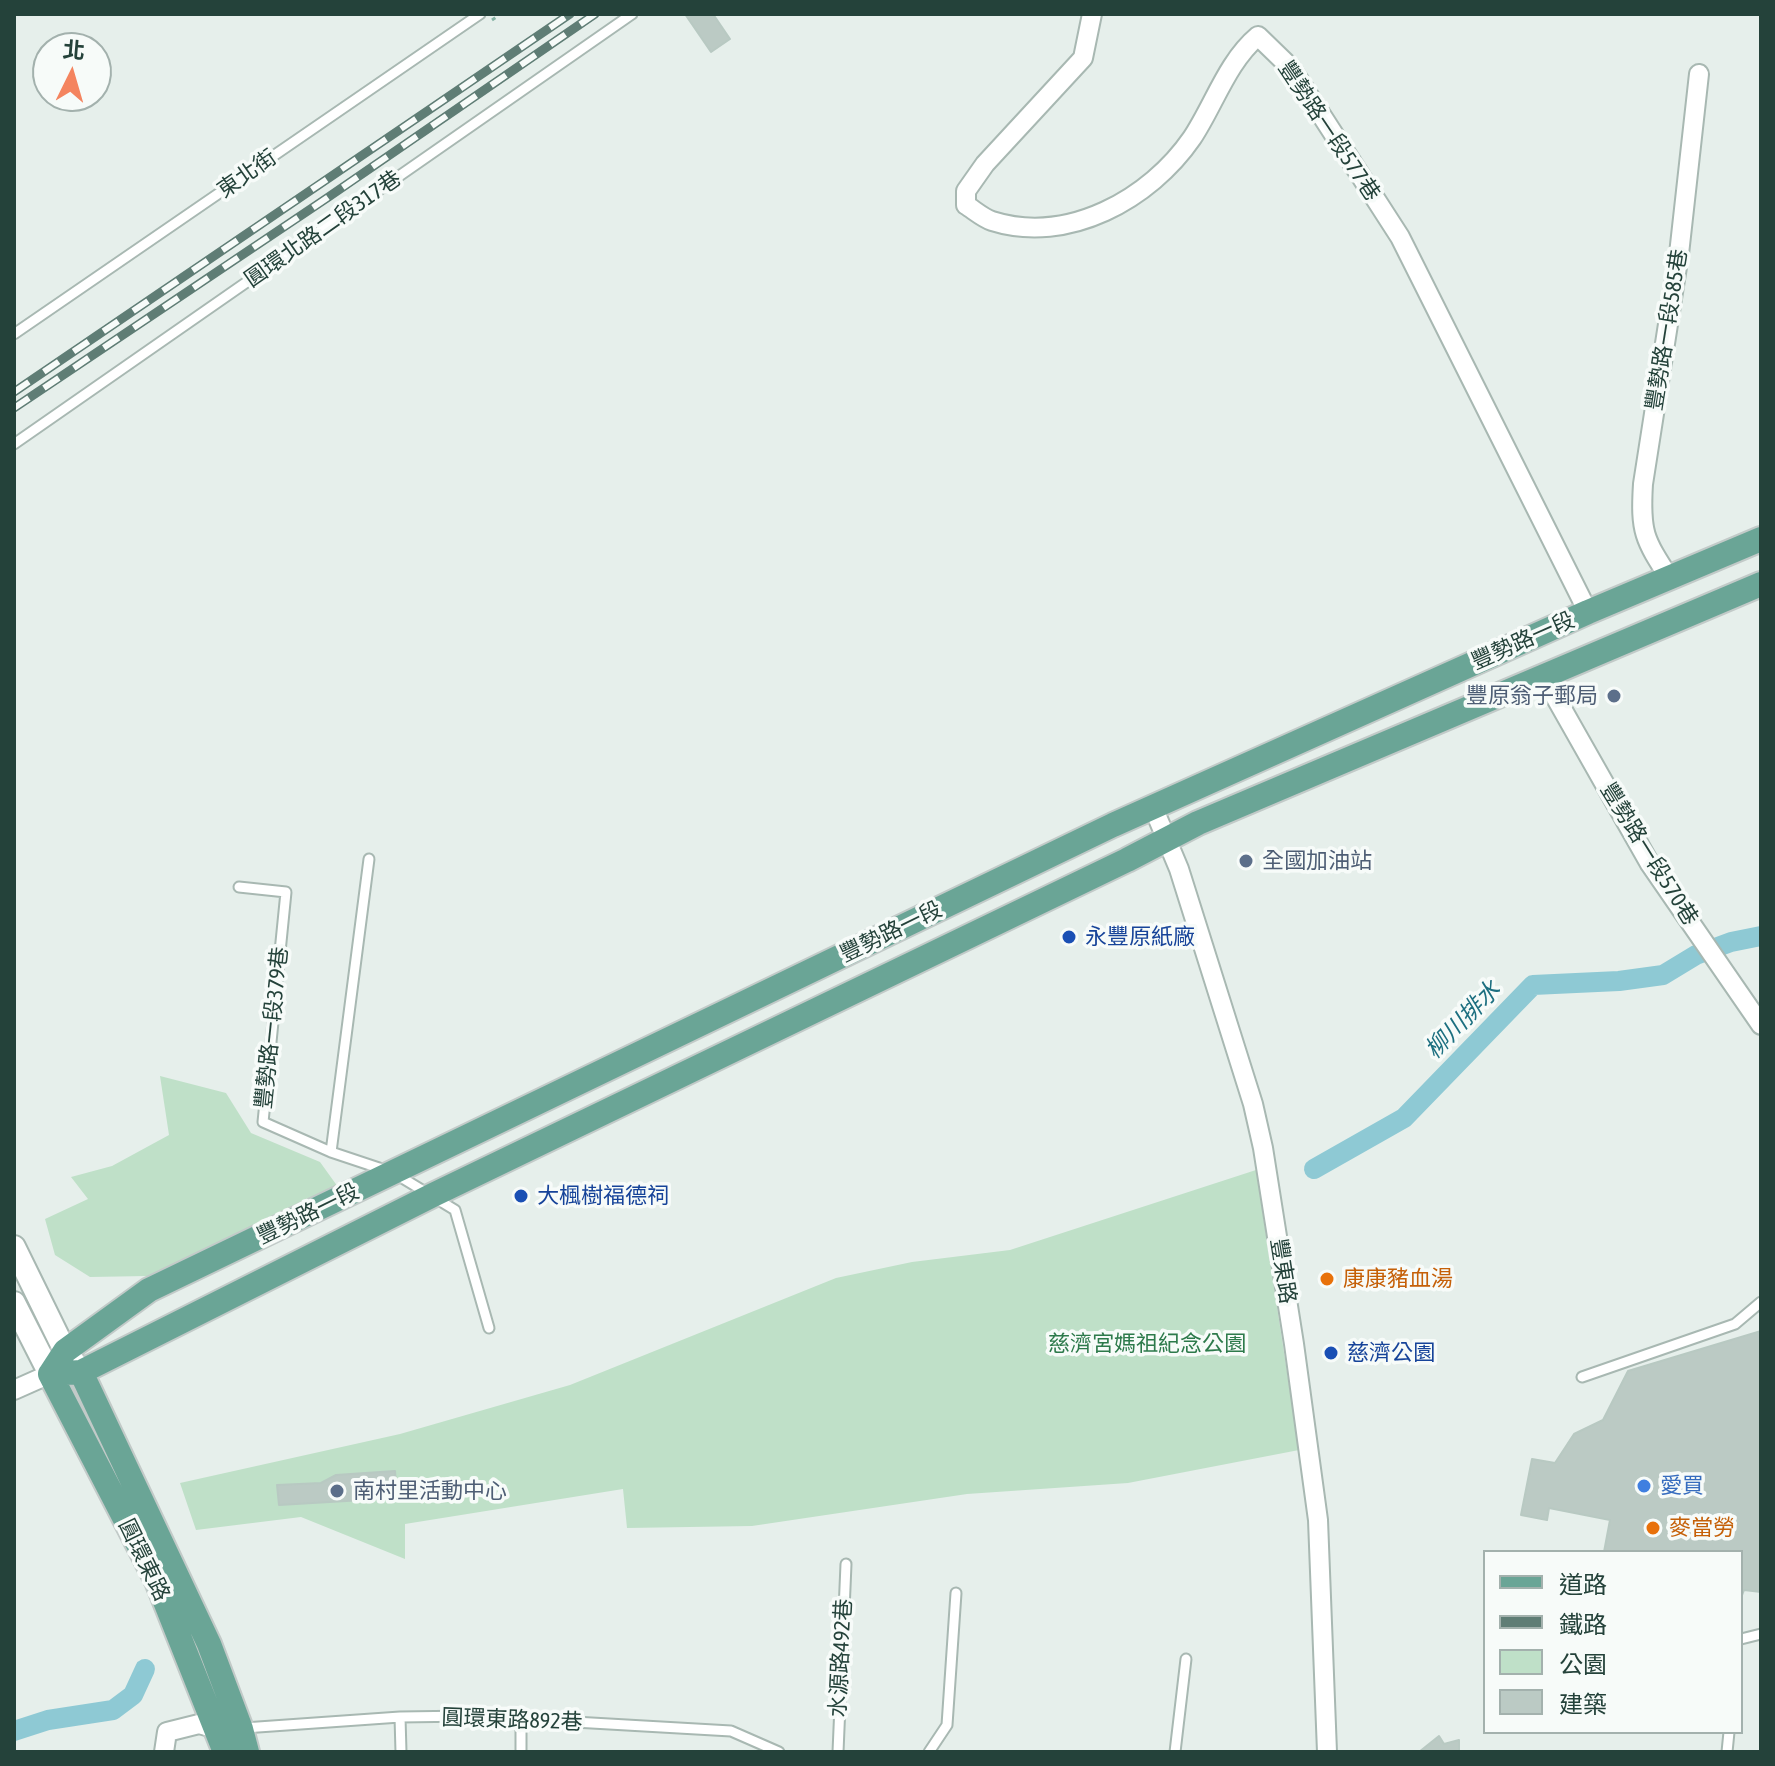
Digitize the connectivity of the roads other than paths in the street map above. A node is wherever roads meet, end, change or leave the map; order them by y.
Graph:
1 (480, 14) edge
2 (632, 14) edge
3 (1092, 14) edge
4 (1699, 74) dead end
5 (14, 334) edge
6 (14, 444) edge
7 (1761, 539) edge
8 (1670, 579) junction
9 (1761, 584) edge
10 (1588, 612) junction
11 (1544, 677) junction
12 (1153, 807) junction
13 (1168, 839) junction
14 (369, 859) dead end
15 (239, 887) dead end
16 (1761, 1025) edge
17 (331, 1152) junction
18 (394, 1173) junction
19 (433, 1195) junction
20 (14, 1247) edge
21 (1761, 1302) edge
22 (14, 1303) edge
23 (489, 1328) dead end
24 (65, 1351) junction
25 (81, 1372) junction
26 (50, 1374) junction
27 (1582, 1377) dead end
28 (14, 1390) edge
29 (846, 1564) dead end
30 (956, 1593) dead end
31 (1186, 1659) dead end
32 (400, 1717) junction
33 (521, 1719) junction
34 (235, 1736) edge
35 (164, 1752) edge
36 (225, 1752) edge
37 (401, 1752) edge
38 (521, 1752) edge
39 (779, 1752) edge
40 (838, 1752) edge
41 (929, 1752) edge
42 (1175, 1752) edge
43 (1327, 1752) edge

1 - 5 lane, 東北街
2 - 6 lane, 圓環北路二段317巷
3 - 10 street, 豐勢路一段577巷
4 - 8 street, 豐勢路一段585巷
7 - 8 main road, 豐勢路一段
8 - 10 main road, 豐勢路一段
9 - 11 main road, 豐勢路一段
10 - 12 main road, 豐勢路一段
11 - 13 main road, 豐勢路一段
11 - 16 street, 豐勢路一段570巷
12 - 13 street, 豐東路
12 - 18 main road, 豐勢路一段
13 - 19 main road, 豐勢路一段
13 - 43 street, 豐東路
14 - 17 lane
15 - 17 lane, 豐勢路一段379巷
17 - 18 lane, 豐勢路一段379巷
18 - 19 lane, 豐勢路一段379巷
18 - 24 main road, 豐勢路一段
19 - 23 lane, 豐勢路一段379巷
19 - 25 main road, 豐勢路一段
20 - 24 street
21 - 27 lane
22 - 26 street
24 - 25 street
24 - 26 main road, 豐勢路一段
25 - 26 main road, 豐勢路一段
25 - 34 main road, 圓環東路
26 - 28 street, 豐勢路一段
26 - 34 main road, 圓環東路
29 - 40 lane, 水源路492巷
30 - 41 lane
31 - 42 lane
32 - 33 lane, 圓環東路892巷
32 - 34 lane, 圓環東路892巷
32 - 37 lane
33 - 38 lane
33 - 39 lane, 圓環東路892巷
34 - 35 street
34 - 36 main road, 圓環東路

